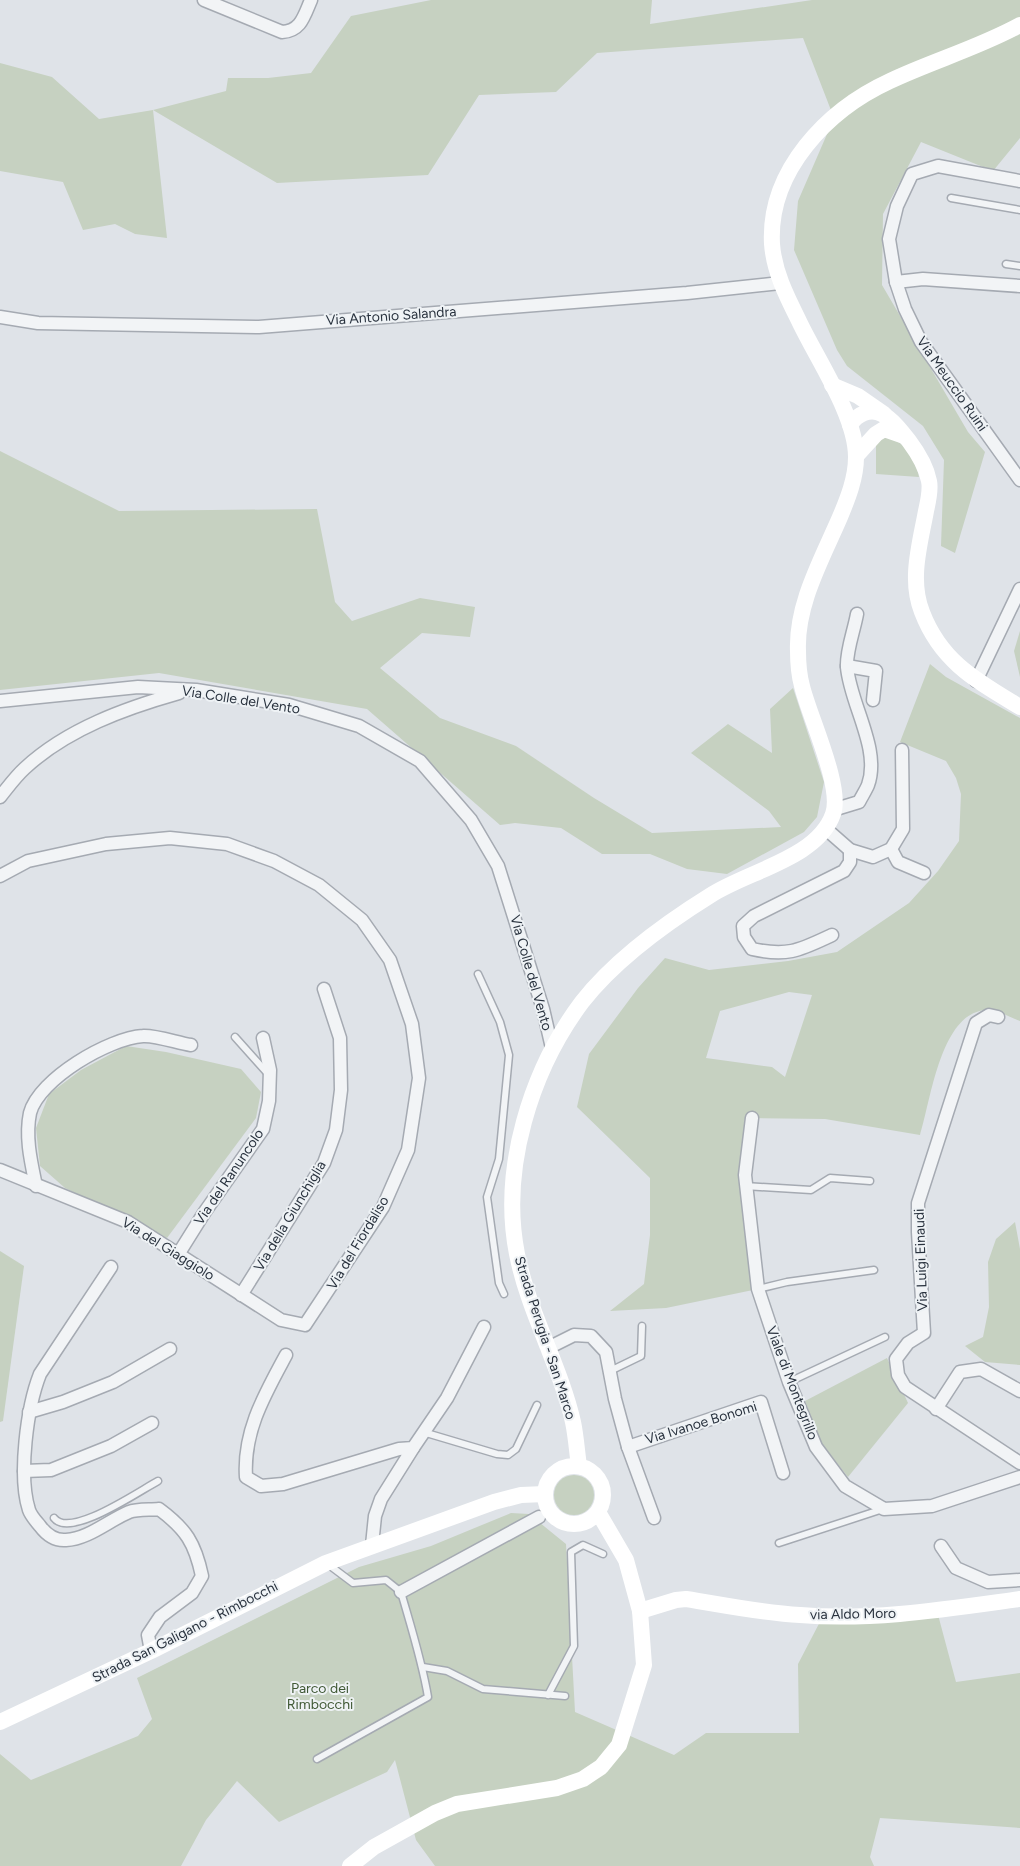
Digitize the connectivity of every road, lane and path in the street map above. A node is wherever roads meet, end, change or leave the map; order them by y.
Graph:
1 (204, 0) edge
2 (311, 0) edge
3 (1020, 25) edge
4 (1020, 181) edge
5 (952, 198) dead end
6 (1020, 210) edge
7 (1006, 264) dead end
8 (1020, 266) edge
9 (896, 282) junction
10 (780, 283) junction
11 (1020, 286) edge
12 (0, 317) edge
13 (832, 385) junction
14 (884, 422) junction
15 (850, 425) junction
16 (856, 456) junction
17 (1020, 480) edge
18 (1020, 589) edge
19 (857, 614) dead end
20 (847, 666) junction
21 (976, 681) junction
22 (189, 690) junction
23 (873, 700) dead end
24 (0, 701) edge
25 (1020, 707) edge
26 (902, 750) dead end
27 (0, 797) edge
28 (836, 809) junction
29 (826, 829) junction
30 (892, 849) junction
31 (850, 850) junction
32 (924, 872) dead end
33 (0, 876) edge
34 (832, 935) dead end
35 (478, 974) dead end
36 (324, 989) dead end
37 (998, 1017) dead end
38 (235, 1037) dead end
39 (263, 1038) dead end
40 (192, 1045) dead end
41 (552, 1048) junction
42 (270, 1076) junction
43 (752, 1118) dead end
44 (0, 1170) edge
45 (870, 1181) dead end
46 (36, 1186) junction
47 (745, 1186) junction
48 (179, 1253) junction
49 (111, 1267) dead end
50 (874, 1270) dead end
51 (758, 1289) junction
52 (504, 1294) dead end
53 (242, 1295) junction
54 (642, 1326) dead end
55 (484, 1327) dead end
56 (884, 1337) dead end
57 (548, 1348) junction
58 (170, 1349) dead end
59 (286, 1356) dead end
60 (610, 1371) junction
61 (789, 1382) junction
62 (1020, 1391) edge
63 (536, 1405) dead end
64 (936, 1409) junction
65 (29, 1412) junction
66 (152, 1423) dead end
67 (423, 1432) junction
68 (628, 1446) junction
69 (413, 1448) junction
70 (1020, 1463) edge
71 (579, 1466) junction
72 (24, 1471) junction
73 (783, 1473) dead end
74 (1020, 1477) edge
75 (158, 1481) dead end
76 (545, 1494) junction
77 (884, 1509) junction
78 (598, 1512) junction
79 (538, 1517) dead end
80 (54, 1518) dead end
81 (654, 1518) dead end
82 (90, 1526) junction
83 (778, 1544) dead end
84 (372, 1545) junction
85 (942, 1546) dead end
86 (604, 1554) dead end
87 (326, 1562) junction
88 (1020, 1580) edge
89 (401, 1592) junction
90 (1020, 1599) edge
91 (640, 1611) junction
92 (152, 1651) junction
93 (423, 1666) junction
94 (548, 1695) junction
95 (565, 1696) dead end
96 (0, 1722) edge
97 (317, 1759) dead end
98 (350, 1866) edge

1 - 2 street
3 - 10 main road
4 - 9 street, Via Meuccio Ruini
5 - 6 lane
7 - 8 lane
9 - 11 street
9 - 17 street, Via Meuccio Ruini
10 - 12 street, Via Antonio Salandra
10 - 13 main road
13 - 14 main road
13 - 15 main road
14 - 15 main road
14 - 16 main road
14 - 21 main road
15 - 16 main road
16 - 28 main road
18 - 21 street
19 - 20 street
20 - 23 street
20 - 28 street
21 - 25 main road
22 - 24 street, Via Colle del Vento
22 - 27 street
22 - 41 street, Via Colle del Vento
26 - 30 street
28 - 29 main road, Strada Perugia - San Marco
29 - 31 street
29 - 41 main road, Strada Perugia - San Marco
30 - 31 street
30 - 32 street
31 - 34 street
33 - 53 street, Via del Fiordaliso
35 - 52 lane
36 - 53 street, Via della Giunchiglia
37 - 64 street, Via Luigi Einaudi
38 - 42 lane
39 - 42 street, Via del Ranuncolo
40 - 46 street
41 - 57 main road, Strada Perugia - San Marco
42 - 48 street, Via del Ranuncolo
43 - 47 street, Viale di Montegrillo
44 - 46 street, Via del Giaggiolo
45 - 47 lane
46 - 48 street, Via del Giaggiolo
47 - 51 street, Viale di Montegrillo
48 - 53 street, Via del Giaggiolo
49 - 65 street
50 - 51 lane
51 - 61 street, Viale di Montegrillo
54 - 60 lane
55 - 67 street
56 - 61 lane
57 - 60 street, Via Ivanoe Bonomi
57 - 71 main road, Strada Perugia - San Marco
58 - 65 street
59 - 69 street
60 - 68 street, Via Ivanoe Bonomi
61 - 77 street, Viale di Montegrillo
62 - 64 street
63 - 67 lane
64 - 70 street, Via Luigi Einaudi
65 - 72 street
66 - 72 street
67 - 69 street
68 - 73 street, Via Ivanoe Bonomi
68 - 81 street, Via Ivanoe Bonomi
69 - 84 street
71 - 76 main road
71 - 78 main road
72 - 82 street
74 - 77 street
75 - 82 lane
76 - 78 main road
76 - 84 main road, Strada San Galigano - Rimbocchi
77 - 83 lane
78 - 91 main road
79 - 89 street
80 - 82 lane
82 - 92 street
84 - 87 main road, Strada San Galigano - Rimbocchi
85 - 88 street
86 - 94 lane
87 - 89 lane
87 - 92 main road, Strada San Galigano - Rimbocchi
89 - 93 lane
90 - 91 main road, via Aldo Moro
91 - 98 main road
92 - 96 main road, Strada San Galigano - Rimbocchi
93 - 94 lane
93 - 97 lane
94 - 95 lane

